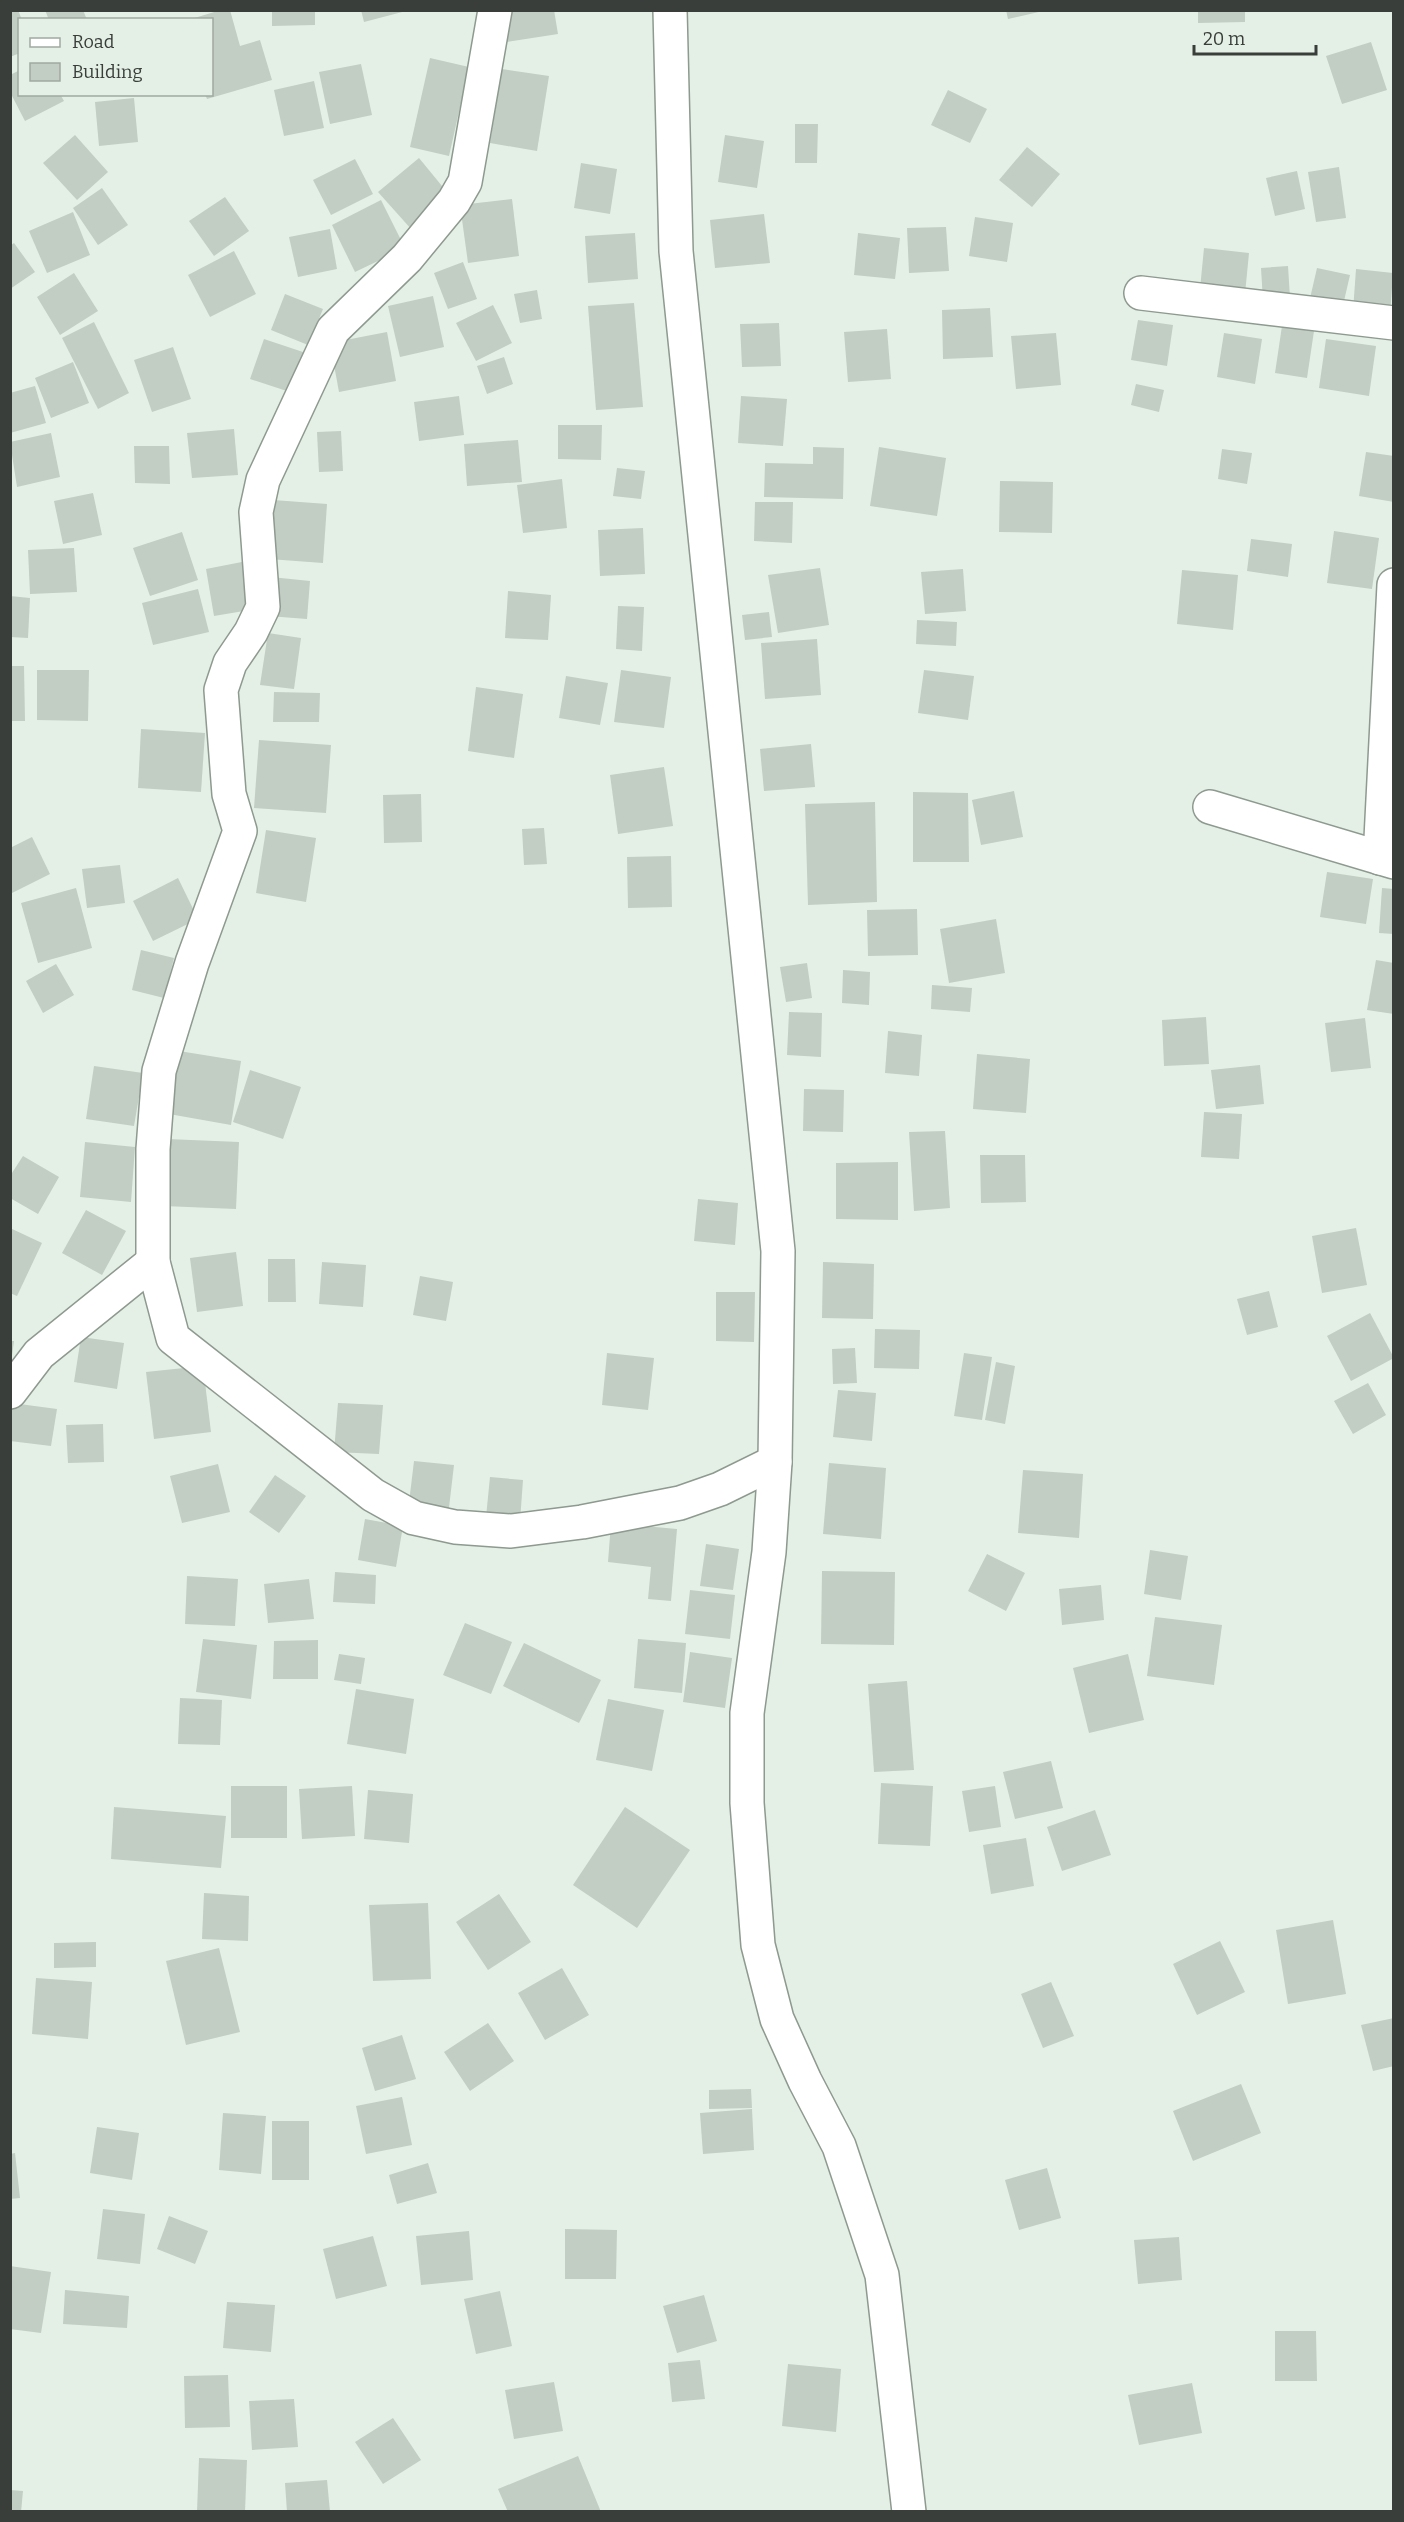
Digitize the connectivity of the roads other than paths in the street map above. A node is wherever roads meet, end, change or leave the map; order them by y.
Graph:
1 (495, 10) edge
2 (670, 10) edge
3 (1141, 293) dead end
4 (1394, 323) edge
5 (1394, 585) edge
6 (1210, 807) dead end
7 (1387, 860) edge
8 (153, 1262) junction
9 (10, 1392) edge
10 (775, 1462) junction
11 (909, 2511) edge

1 - 8 street
2 - 10 street
3 - 4 street
5 - 7 street
6 - 7 street
8 - 9 street
8 - 10 street
10 - 11 street

